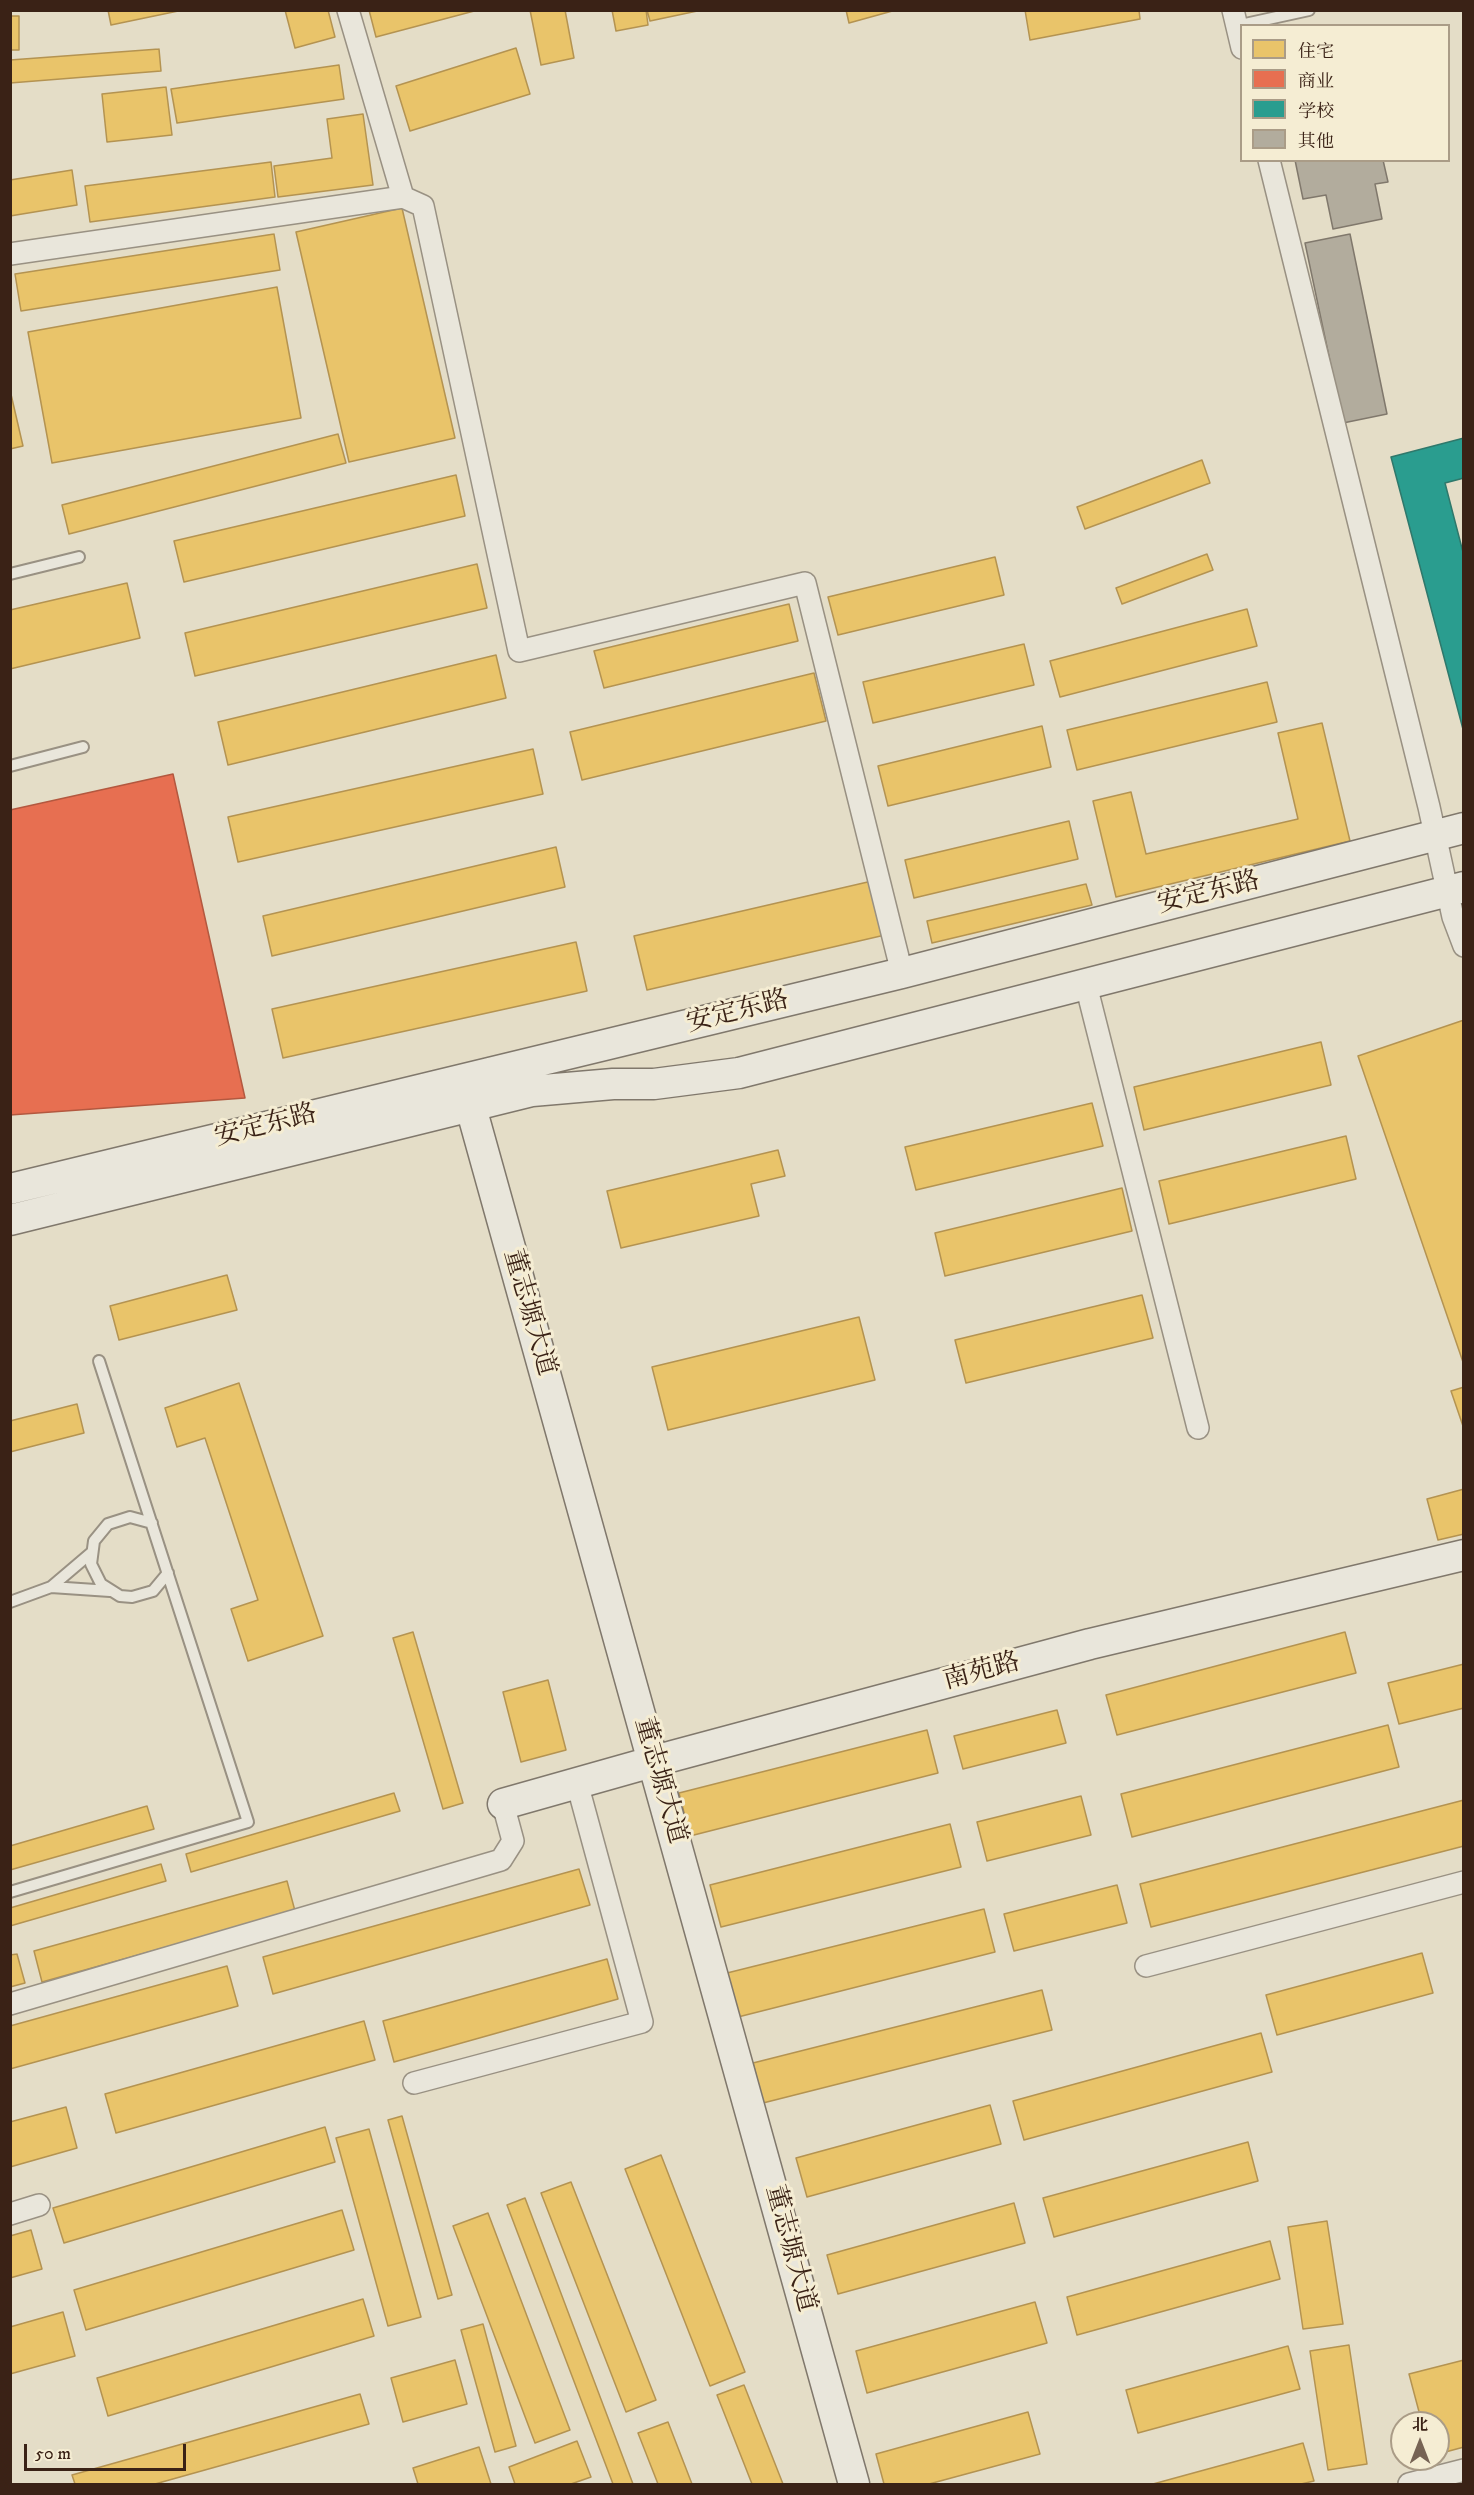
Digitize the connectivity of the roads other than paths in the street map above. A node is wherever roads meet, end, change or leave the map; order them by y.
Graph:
1 (348, 10) edge
2 (1309, 10) edge
3 (1234, 18) edge
4 (1240, 40) edge
5 (1269, 162) edge
6 (403, 197) junction
7 (10, 254) edge
8 (79, 557) dead end
9 (10, 574) edge
10 (83, 747) dead end
11 (10, 766) edge
12 (1450, 832) edge
13 (1456, 889) edge
14 (1464, 946) edge
15 (902, 973) junction
16 (1086, 985) junction
17 (461, 1093) junction
18 (10, 1189) edge
19 (10, 1220) edge
20 (99, 1361) dead end
21 (1198, 1428) dead end
22 (152, 1523) junction
23 (91, 1553) junction
24 (1464, 1555) edge
25 (1464, 1564) edge
26 (168, 1573) junction
27 (51, 1587) junction
28 (110, 1591) junction
29 (10, 1602) edge
30 (649, 1768) junction
31 (579, 1788) junction
32 (505, 1809) joint
33 (1464, 1882) edge
34 (10, 1892) edge
35 (1146, 1966) dead end
36 (10, 2004) edge
37 (414, 2083) dead end
38 (39, 2205) dead end
39 (10, 2214) edge
40 (1464, 2470) edge
41 (1433, 2482) edge
42 (842, 2484) edge
43 (854, 2484) edge
44 (1409, 2484) edge

1 - 6 street
2 - 3 lane
3 - 4 street
5 - 12 street
6 - 7 street
6 - 15 street
8 - 9 lane
10 - 11 lane
12 - 13 street
12 - 15 street, 安定东路
13 - 14 street
13 - 16 street, 安定东路
15 - 17 street, 安定东路
16 - 17 street, 安定东路
16 - 21 street
17 - 18 street, 安定东路
17 - 19 street, 安定东路
17 - 30 street, 董志塬大道
20 - 22 lane
22 - 23 lane
22 - 26 lane
23 - 27 lane
23 - 28 lane
24 - 30 street, 南苑路
25 - 30 street, 南苑路
26 - 28 lane
26 - 34 lane
27 - 28 lane
27 - 29 lane
30 - 31 street, 南苑路
30 - 42 street, 董志塬大道
30 - 43 street, 董志塬大道
31 - 32 street, 南苑路
31 - 37 street
32 - 36 street
33 - 35 street
38 - 39 street
40 - 41 street
41 - 44 street

